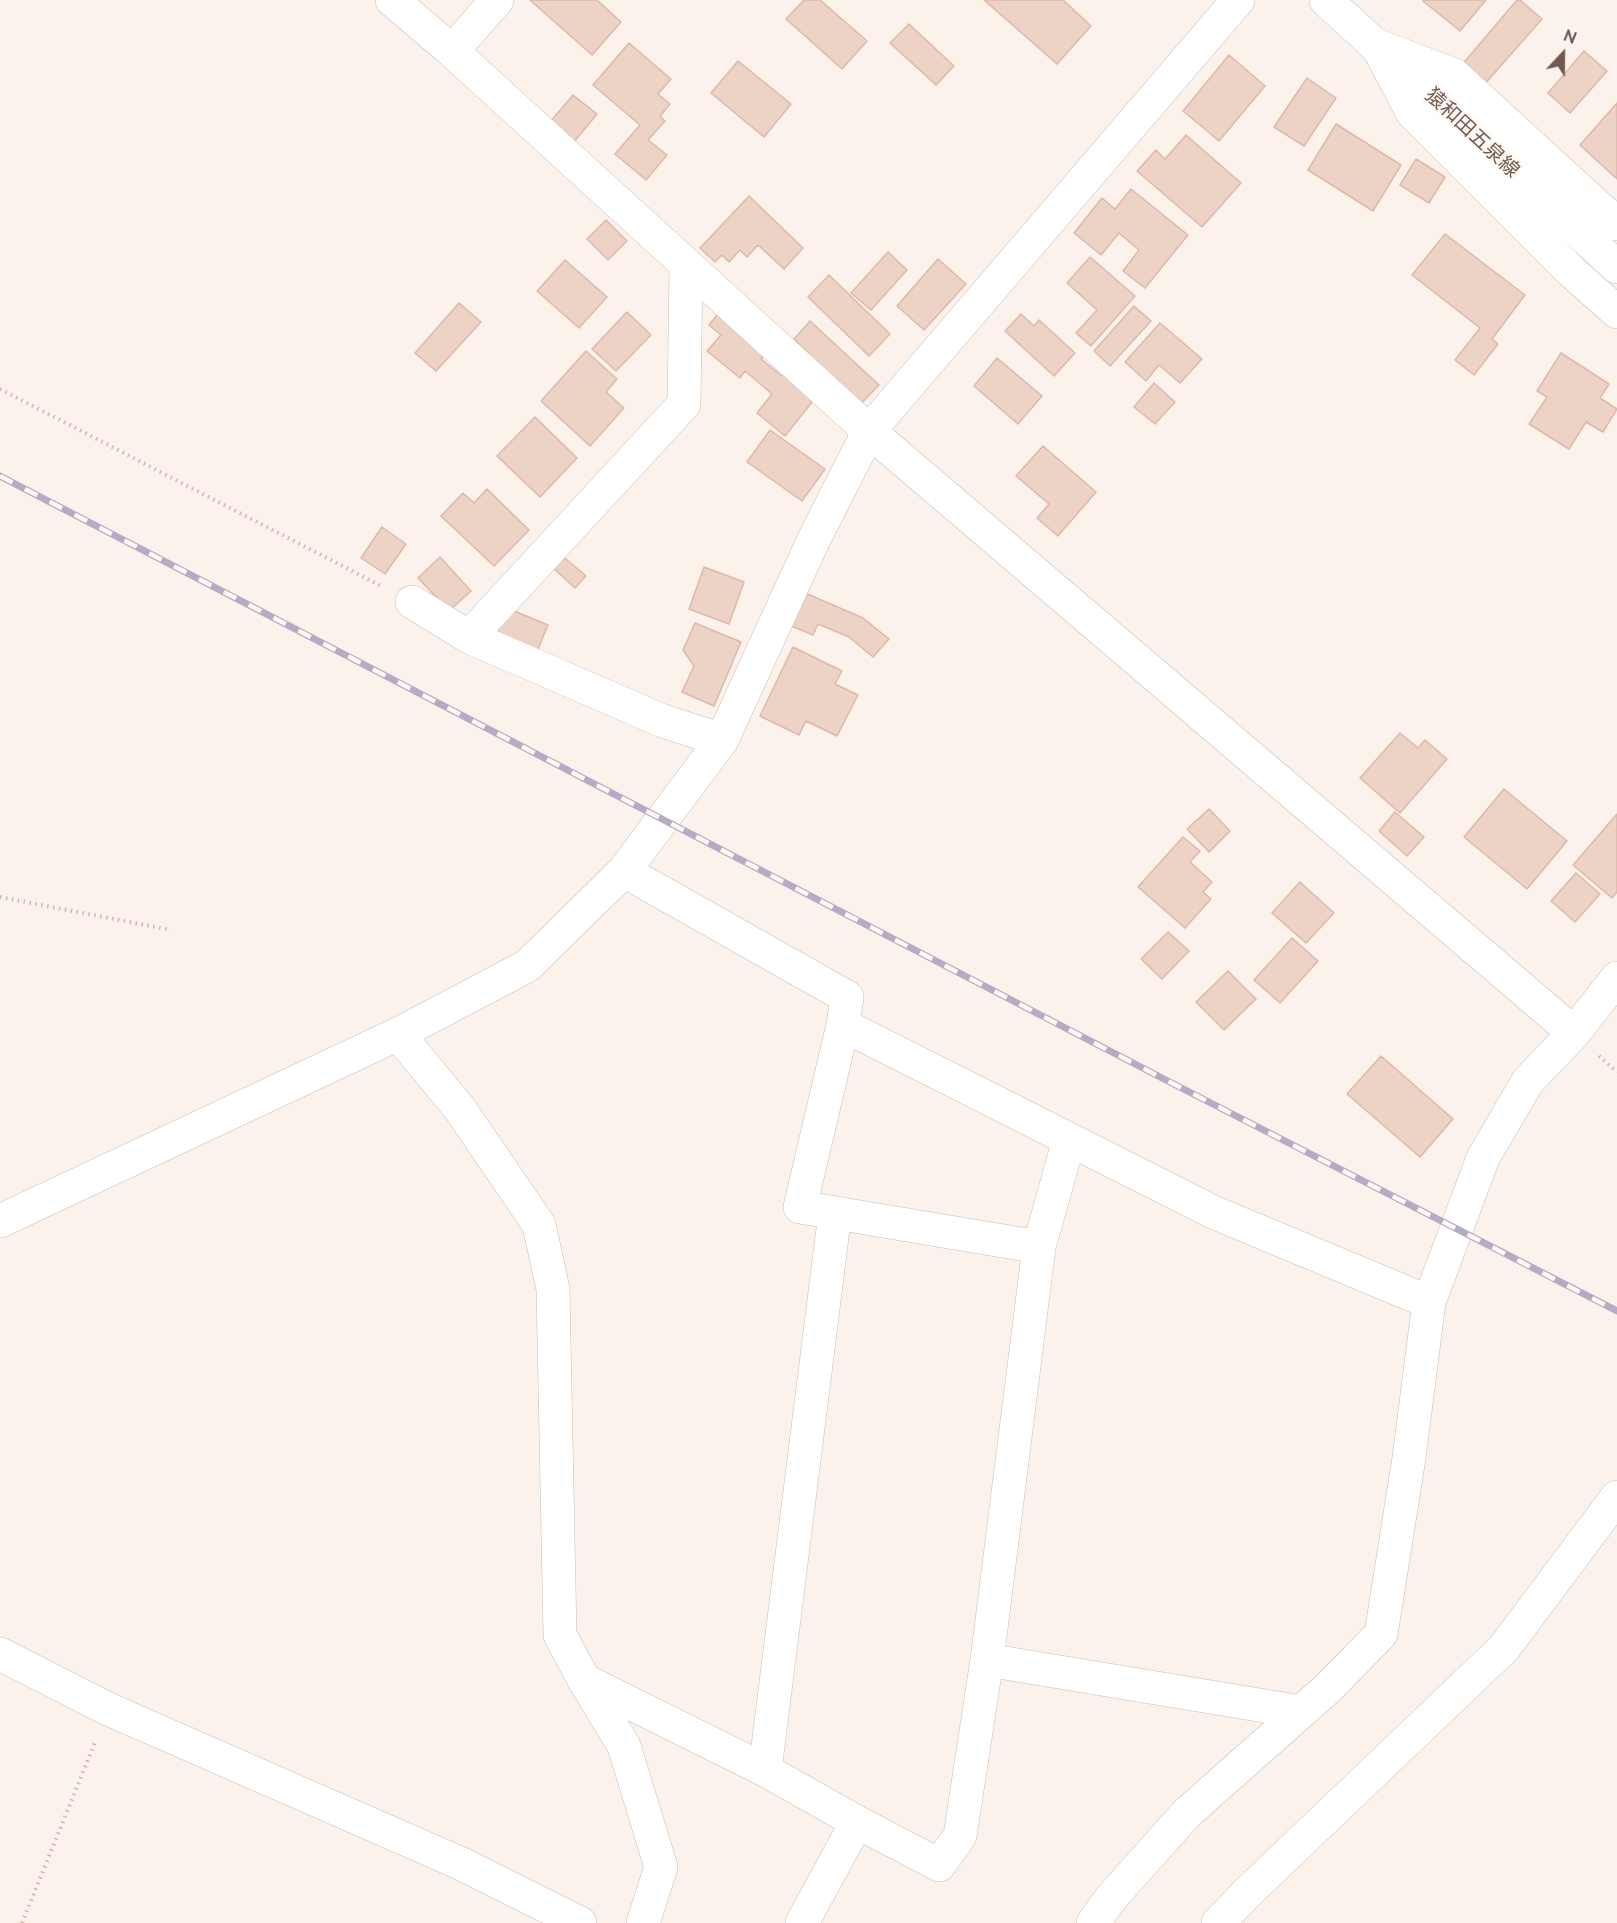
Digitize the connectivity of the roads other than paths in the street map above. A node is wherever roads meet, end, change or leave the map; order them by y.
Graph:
1 (393, 0) edge
2 (498, 0) edge
3 (1239, 0) edge
4 (1326, 0) edge
5 (1376, 45) junction
6 (452, 51) junction
7 (1617, 224) edge
8 (686, 266) junction
9 (1617, 267) edge
10 (1617, 312) edge
11 (869, 431) junction
12 (412, 602) road end
13 (469, 637) junction
14 (722, 740) junction
15 (624, 871) junction
16 (1617, 978) edge
17 (843, 1026) junction
18 (1574, 1033) junction
19 (398, 1034) junction
20 (1069, 1140) junction
21 (835, 1213) junction
22 (0, 1221) edge
23 (1039, 1247) junction
24 (1429, 1302) junction
25 (1617, 1497) edge
26 (0, 1654) edge
27 (987, 1660) junction
28 (584, 1680) junction
29 (1301, 1712) junction
30 (765, 1770) junction
31 (857, 1822) junction
32 (580, 1923) edge
33 (643, 1923) edge
34 (802, 1923) edge
35 (1093, 1923) edge
36 (1218, 1923) edge

1 - 6 street
2 - 6 street
3 - 11 street
4 - 5 street, 猿和田五泉線
5 - 7 street
5 - 9 street, 猿和田五泉線
5 - 10 street
6 - 8 street
8 - 11 street
8 - 13 street
11 - 14 street
11 - 18 street
12 - 13 street
13 - 14 street
14 - 15 street
15 - 17 street
15 - 19 street
16 - 18 street
17 - 20 street
17 - 21 street
18 - 24 street
19 - 22 street
19 - 28 street
20 - 23 street
20 - 24 street
21 - 23 street
21 - 30 street
23 - 27 street
24 - 29 street
25 - 36 street
26 - 32 street
27 - 29 street
27 - 31 street
28 - 30 street
28 - 33 street
29 - 35 street
30 - 31 street
31 - 34 street

